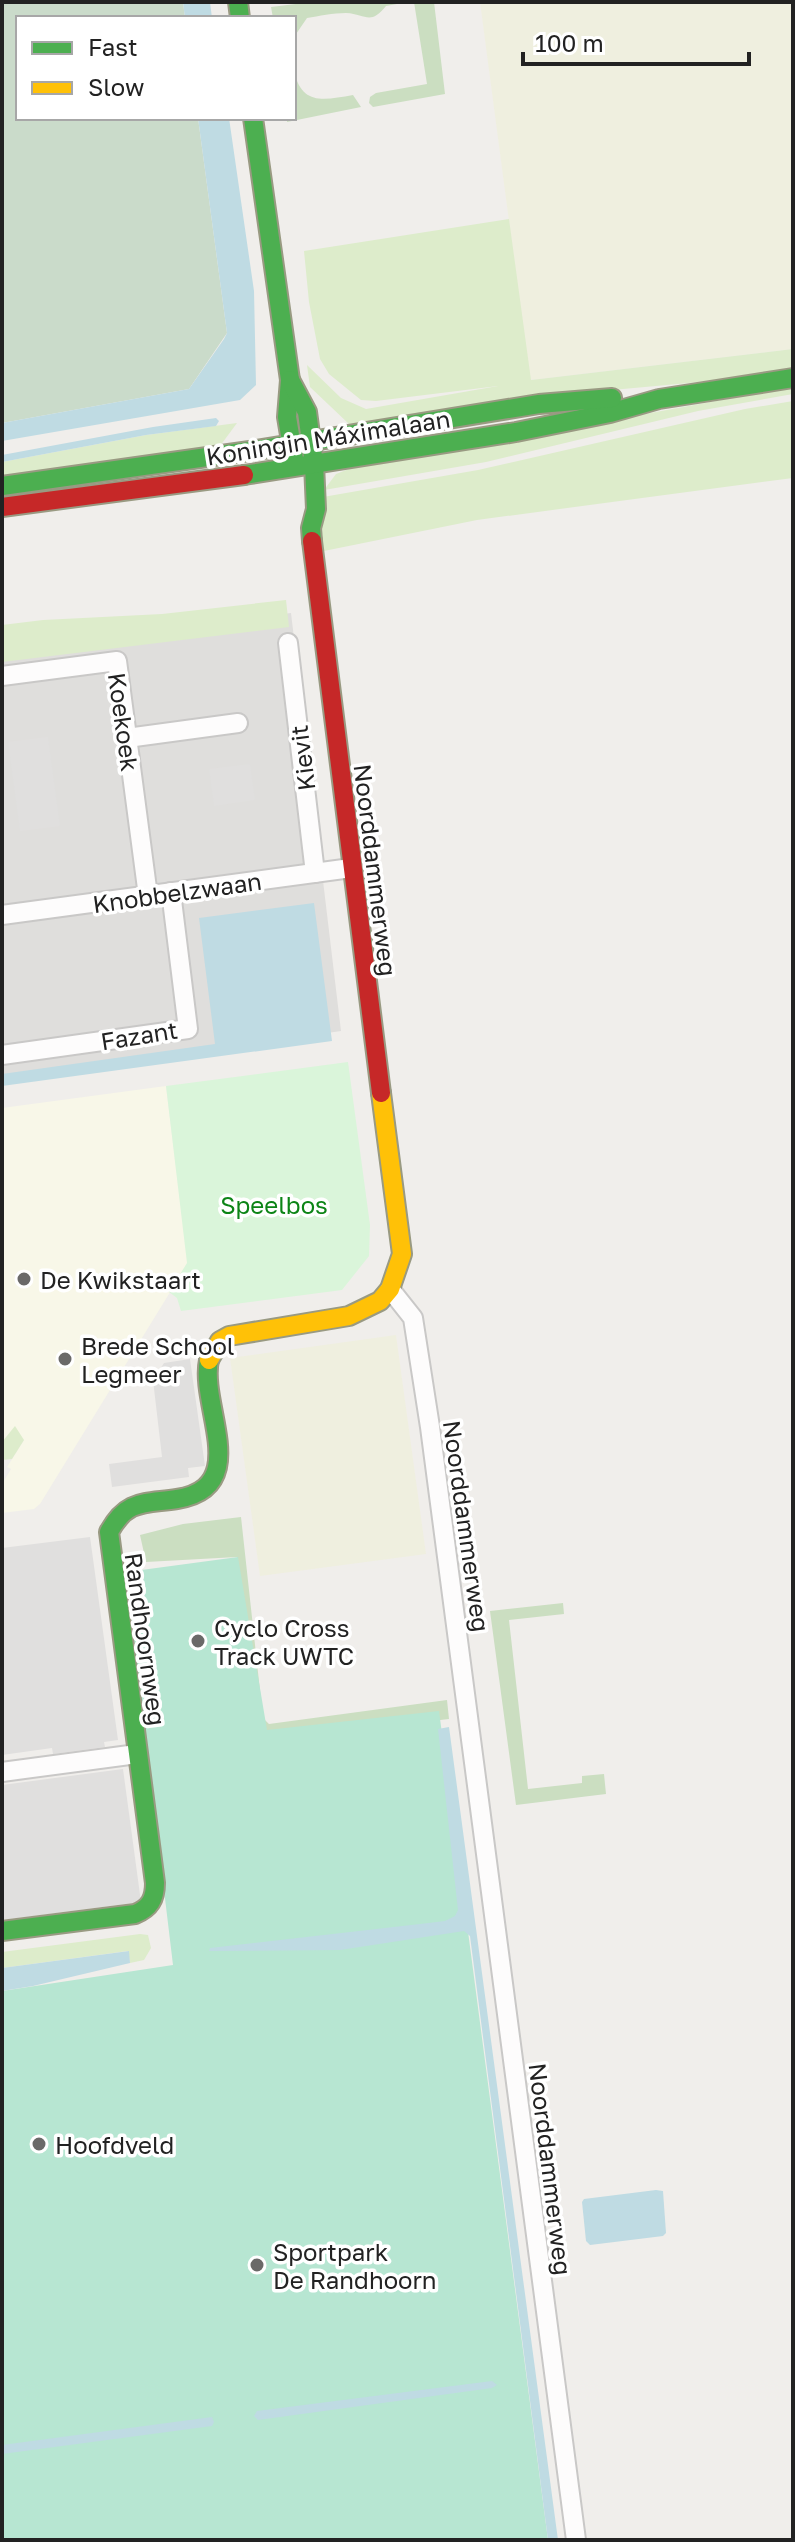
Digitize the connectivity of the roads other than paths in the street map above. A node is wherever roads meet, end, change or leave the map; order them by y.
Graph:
1 (253, 120) edge
2 (793, 378) edge
3 (290, 380) junction
4 (659, 399) junction
5 (311, 441) junction
6 (291, 444) junction
7 (305, 466) junction
8 (2, 486) edge
9 (2, 507) edge
10 (288, 643) dead end
11 (2, 676) edge
12 (238, 723) dead end
13 (127, 738) junction
14 (351, 868) junction
15 (315, 873) junction
16 (171, 892) junction
17 (148, 896) junction
18 (2, 915) edge
19 (2, 1055) edge
20 (390, 1289) junction
21 (137, 1754) junction
22 (2, 1772) edge
23 (2, 1931) edge
24 (576, 2540) edge

1 - 3 street, Noorddammerweg
2 - 4 street, Koningin Máximalaan
3 - 5 street, Noorddammerweg
3 - 6 street, Noorddammerweg
4 - 5 street, Koningin Máximalaan
4 - 7 street, Koningin Máximalaan
5 - 6 street, Koningin Máximalaan
5 - 7 street, Noorddammerweg
6 - 7 street, Noorddammerweg
6 - 8 street, Koningin Máximalaan
7 - 9 street, Koningin Máximalaan
7 - 14 street, Noorddammerweg
10 - 15 street, Kievit
11 - 13 street, Koekoek
12 - 13 street
13 - 17 street, Koekoek
14 - 15 street, Knobbelzwaan
14 - 20 street, Noorddammerweg
15 - 16 street, Knobbelzwaan
16 - 17 street, Knobbelzwaan
16 - 19 street, Fazant
17 - 18 street, Knobbelzwaan
20 - 21 street, Randhoornweg
20 - 24 street, Noorddammerweg
21 - 22 street
21 - 23 street, Randhoornweg

